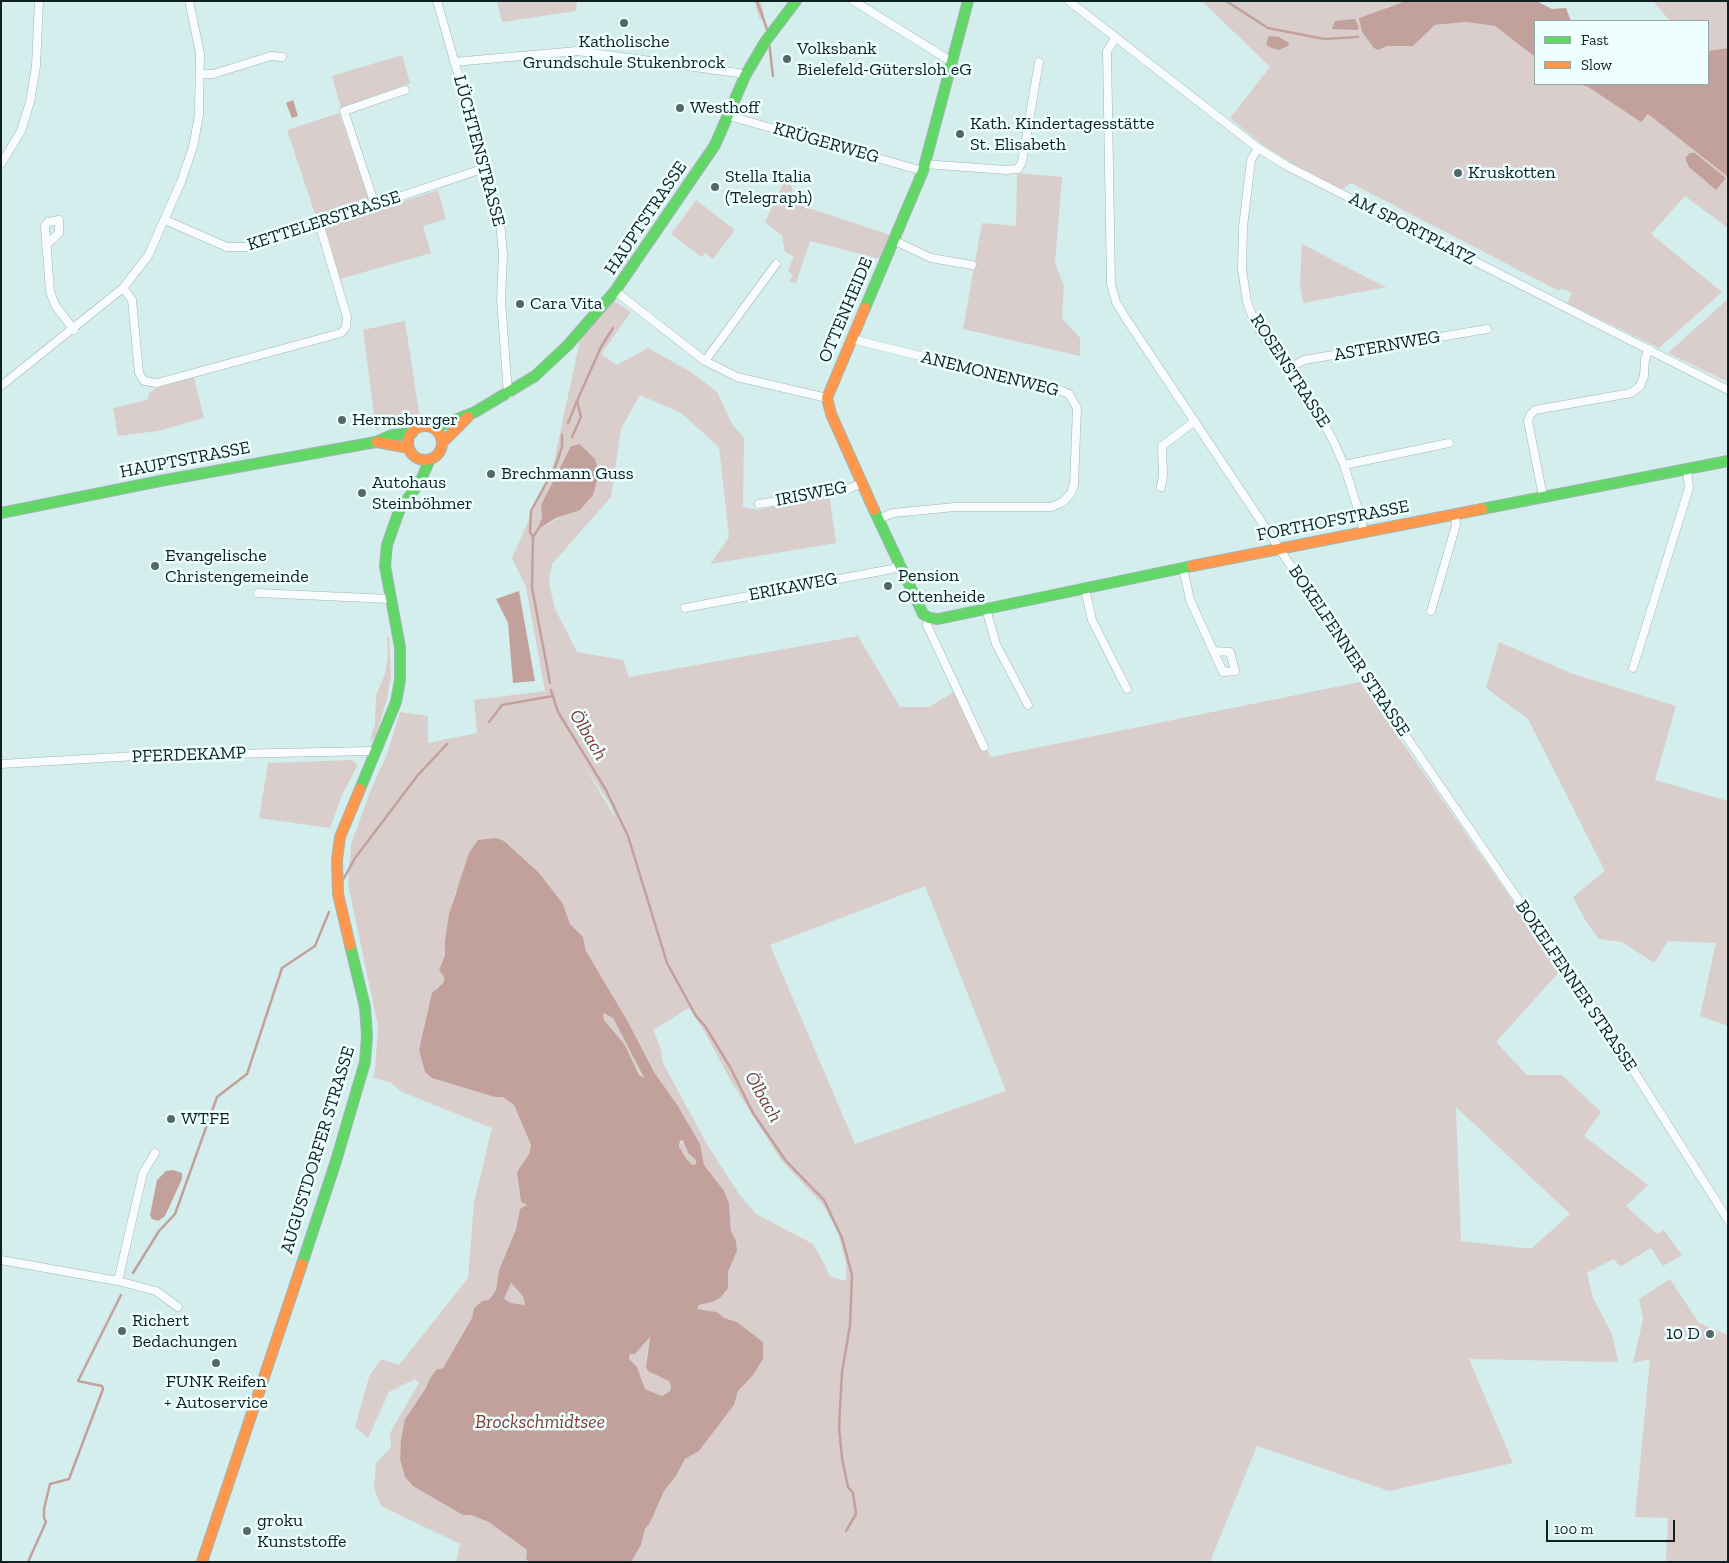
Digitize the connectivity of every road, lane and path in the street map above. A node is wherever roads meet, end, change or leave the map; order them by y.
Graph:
1 (39, 1) edge
2 (189, 1) edge
3 (437, 1) edge
4 (796, 1) edge
5 (854, 1) edge
6 (968, 1) edge
7 (1069, 1) edge
8 (1115, 38) junction
9 (282, 57) dead end
10 (454, 62) junction
11 (952, 62) junction
12 (1039, 62) dead end
13 (201, 74) junction
14 (745, 76) junction
15 (405, 90) dead end
16 (729, 116) junction
17 (1258, 148) junction
18 (1, 164) edge
19 (924, 167) junction
20 (485, 168) junction
21 (375, 205) junction
22 (165, 220) junction
23 (319, 223) junction
24 (893, 240) junction
25 (46, 245) dead end
26 (776, 264) dead end
27 (972, 265) dead end
28 (123, 288) junction
29 (615, 291) junction
30 (1487, 329) dead end
31 (74, 330) junction
32 (851, 339) junction
33 (1649, 350) junction
34 (705, 361) junction
35 (1288, 369) junction
36 (1, 386) edge
37 (1728, 390) edge
38 (508, 394) junction
39 (827, 398) junction
40 (475, 412) junction
41 (1195, 421) junction
42 (434, 428) junction
43 (412, 433) junction
44 (376, 442) junction
45 (442, 443) junction
46 (1449, 444) dead end
47 (411, 451) junction
48 (430, 459) junction
49 (1728, 461) edge
50 (1344, 465) junction
51 (1688, 469) junction
52 (862, 482) junction
53 (416, 486) junction
54 (1160, 487) dead end
55 (1543, 496) junction
56 (760, 504) dead end
57 (1, 513) edge
58 (1454, 514) junction
59 (878, 519) junction
60 (1363, 532) junction
61 (1280, 548) junction
62 (901, 564) junction
63 (1183, 568) junction
64 (1085, 589) junction
65 (258, 593) dead end
66 (390, 599) junction
67 (685, 608) dead end
68 (986, 609) junction
69 (1431, 611) dead end
70 (929, 618) junction
71 (1215, 651) dead end
72 (1633, 668) dead end
73 (1127, 689) dead end
74 (1028, 705) dead end
75 (984, 747) dead end
76 (376, 753) junction
77 (1, 764) edge
78 (155, 1153) dead end
79 (1728, 1220) edge
80 (1, 1260) edge
81 (118, 1282) junction
82 (178, 1308) dead end
83 (202, 1562) edge

1 - 18 street
2 - 13 street
3 - 10 street, LÜCHTENSTRASSE
4 - 14 main road, HAUPTSTRASSE
5 - 11 street
6 - 11 main road, OTTENHEIDE
7 - 8 street
8 - 17 street, AM SPORTPLATZ
8 - 41 street, BOKELFENNER STRASSE
9 - 13 street
10 - 14 street
10 - 20 street, LÜCHTENSTRASSE
11 - 19 main road, OTTENHEIDE
12 - 19 street, KRÜGERWEG
13 - 22 street
14 - 16 main road, HAUPTSTRASSE
15 - 21 street
16 - 19 street, KRÜGERWEG
16 - 29 main road, HAUPTSTRASSE
17 - 33 street, AM SPORTPLATZ
17 - 35 street, ROSENSTRASSE
19 - 24 main road, OTTENHEIDE
20 - 21 street, KETTELERSTRASSE
20 - 38 street, LÜCHTENSTRASSE
21 - 23 street, KETTELERSTRASSE
22 - 23 street, KETTELERSTRASSE
22 - 28 street
23 - 28 street
24 - 27 street
24 - 32 main road, OTTENHEIDE
25 - 31 street
26 - 34 street
28 - 31 street
29 - 34 street
29 - 38 main road, HAUPTSTRASSE
30 - 35 street, ASTERNWEG
31 - 36 street
32 - 39 main road, OTTENHEIDE
32 - 59 street, ANEMONENWEG
33 - 37 street, AM SPORTPLATZ
33 - 55 street
34 - 39 street
35 - 50 street, ROSENSTRASSE
38 - 40 main road, HAUPTSTRASSE
39 - 52 main road
40 - 42 main road, HAUPTSTRASSE
40 - 45 main road, HAUPTSTRASSE
41 - 54 street
41 - 61 street, BOKELFENNER STRASSE
42 - 43 main road
42 - 45 main road
43 - 44 main road, HAUPTSTRASSE
43 - 47 main road
44 - 47 main road, HAUPTSTRASSE
44 - 57 main road, HAUPTSTRASSE
45 - 48 main road
46 - 50 street
47 - 48 main road
47 - 53 main road
48 - 53 main road, AUGUSTDORFER STRASSE
49 - 51 main road, FORTHOFSTRASSE
50 - 60 street, ROSENSTRASSE
51 - 55 main road, FORTHOFSTRASSE
51 - 72 street
52 - 56 street, IRISWEG
52 - 59 main road
53 - 66 main road, AUGUSTDORFER STRASSE
55 - 58 main road, FORTHOFSTRASSE
58 - 60 main road, FORTHOFSTRASSE
58 - 69 street
59 - 62 main road
60 - 61 main road, FORTHOFSTRASSE
61 - 63 main road, FORTHOFSTRASSE
61 - 79 street, BOKELFENNER STRASSE
62 - 67 street, ERIKAWEG
62 - 70 main road
63 - 64 main road, FORTHOFSTRASSE
63 - 71 street
64 - 68 main road, FORTHOFSTRASSE
64 - 73 street
65 - 66 street
66 - 76 main road, AUGUSTDORFER STRASSE
68 - 70 main road
68 - 74 street
70 - 75 street
76 - 77 street, PFERDEKAMP
76 - 83 main road, AUGUSTDORFER STRASSE
78 - 81 street
80 - 81 street
81 - 82 street

